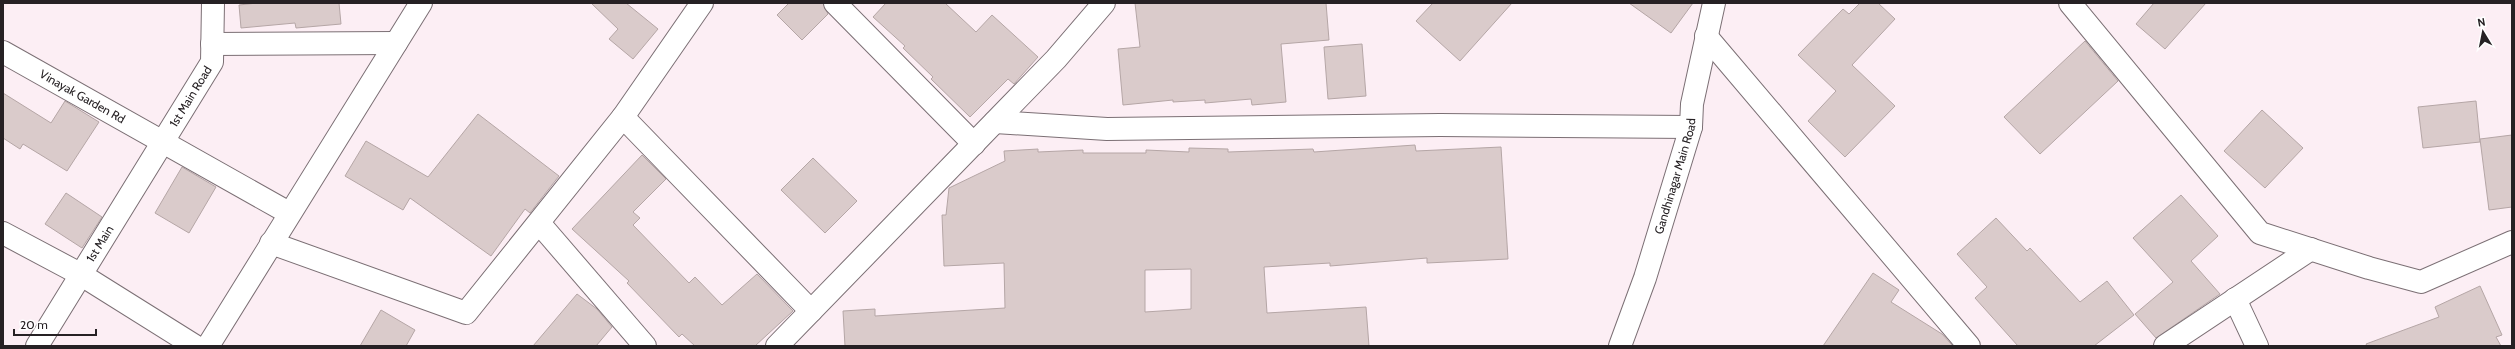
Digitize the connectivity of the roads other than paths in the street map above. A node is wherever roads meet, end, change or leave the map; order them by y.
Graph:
1 (213, 3) edge
2 (422, 3) edge
3 (702, 3) edge
4 (835, 3) edge
5 (1714, 3) edge
6 (2070, 3) edge
7 (1094, 7) edge
8 (1706, 36) junction
9 (396, 43) junction
10 (212, 44) junction
11 (3, 52) edge
12 (623, 118) junction
13 (995, 122) junction
14 (1691, 127) junction
15 (163, 141) junction
16 (974, 144) junction
17 (289, 213) junction
18 (539, 223) junction
19 (3, 233) edge
20 (2512, 242) edge
21 (271, 243) junction
22 (2311, 249) junction
23 (80, 274) junction
24 (2235, 300) junction
25 (811, 311) junction
26 (37, 346) edge
27 (195, 346) edge
28 (208, 346) edge
29 (645, 346) edge
30 (777, 346) edge
31 (1620, 346) edge
32 (1969, 346) edge
33 (2165, 346) edge
34 (2257, 346) edge

1 - 10 street, 1st Main Road
2 - 9 street
3 - 12 street
4 - 16 street
5 - 8 street, Gandhinagar Main Road
6 - 22 street
7 - 13 street
8 - 14 street, Gandhinagar Main Road
8 - 32 street
9 - 10 street
9 - 17 street
10 - 15 street, 1st Main Road
11 - 15 street, Vinayak Garden Rd
12 - 18 street
12 - 25 street
13 - 14 street
13 - 16 street
14 - 31 street, Gandhinagar Main Road
15 - 17 street, Vinayak Garden Rd
15 - 23 street, 1st Main
16 - 25 street
17 - 21 street
18 - 21 street
18 - 29 street
19 - 23 street
20 - 22 street
21 - 28 street
22 - 24 street
23 - 26 street, 1st Main
23 - 27 street
24 - 33 street
24 - 34 street
25 - 30 street

